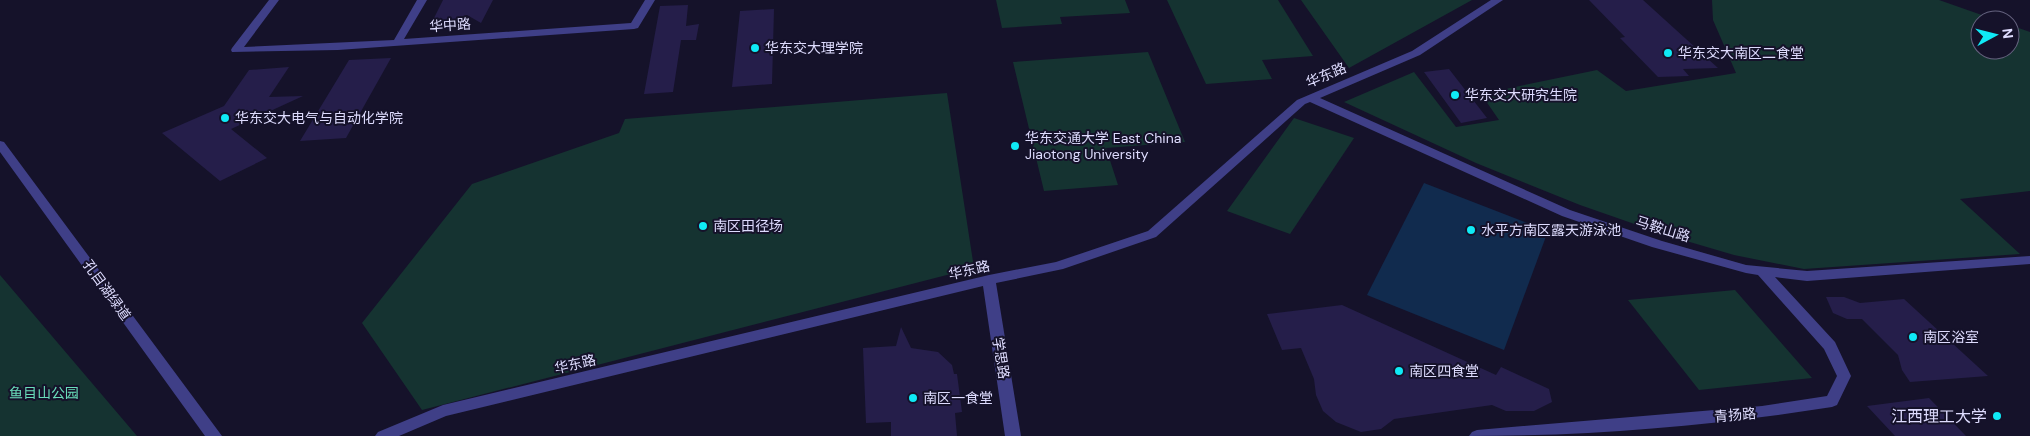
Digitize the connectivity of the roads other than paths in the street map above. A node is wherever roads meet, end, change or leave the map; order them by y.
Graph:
1 (274, 0) edge
2 (422, 0) edge
3 (650, 0) edge
4 (1498, 0) edge
5 (397, 43) junction
6 (1312, 98) junction
7 (0, 144) edge
8 (2030, 260) edge
9 (1762, 271) junction
10 (989, 280) junction
11 (214, 436) edge
12 (383, 436) edge
13 (1013, 436) edge
14 (1477, 436) edge

1 - 5 street, 华中路
2 - 5 street
3 - 5 street, 华中路
4 - 6 street, 华东路
6 - 9 street, 马鞍山路
6 - 10 street, 华东路
7 - 11 street, 孔目湖绿道
8 - 9 street, 马鞍山路
9 - 14 street, 青扬路
10 - 12 street, 华东路
10 - 13 street, 学思路

